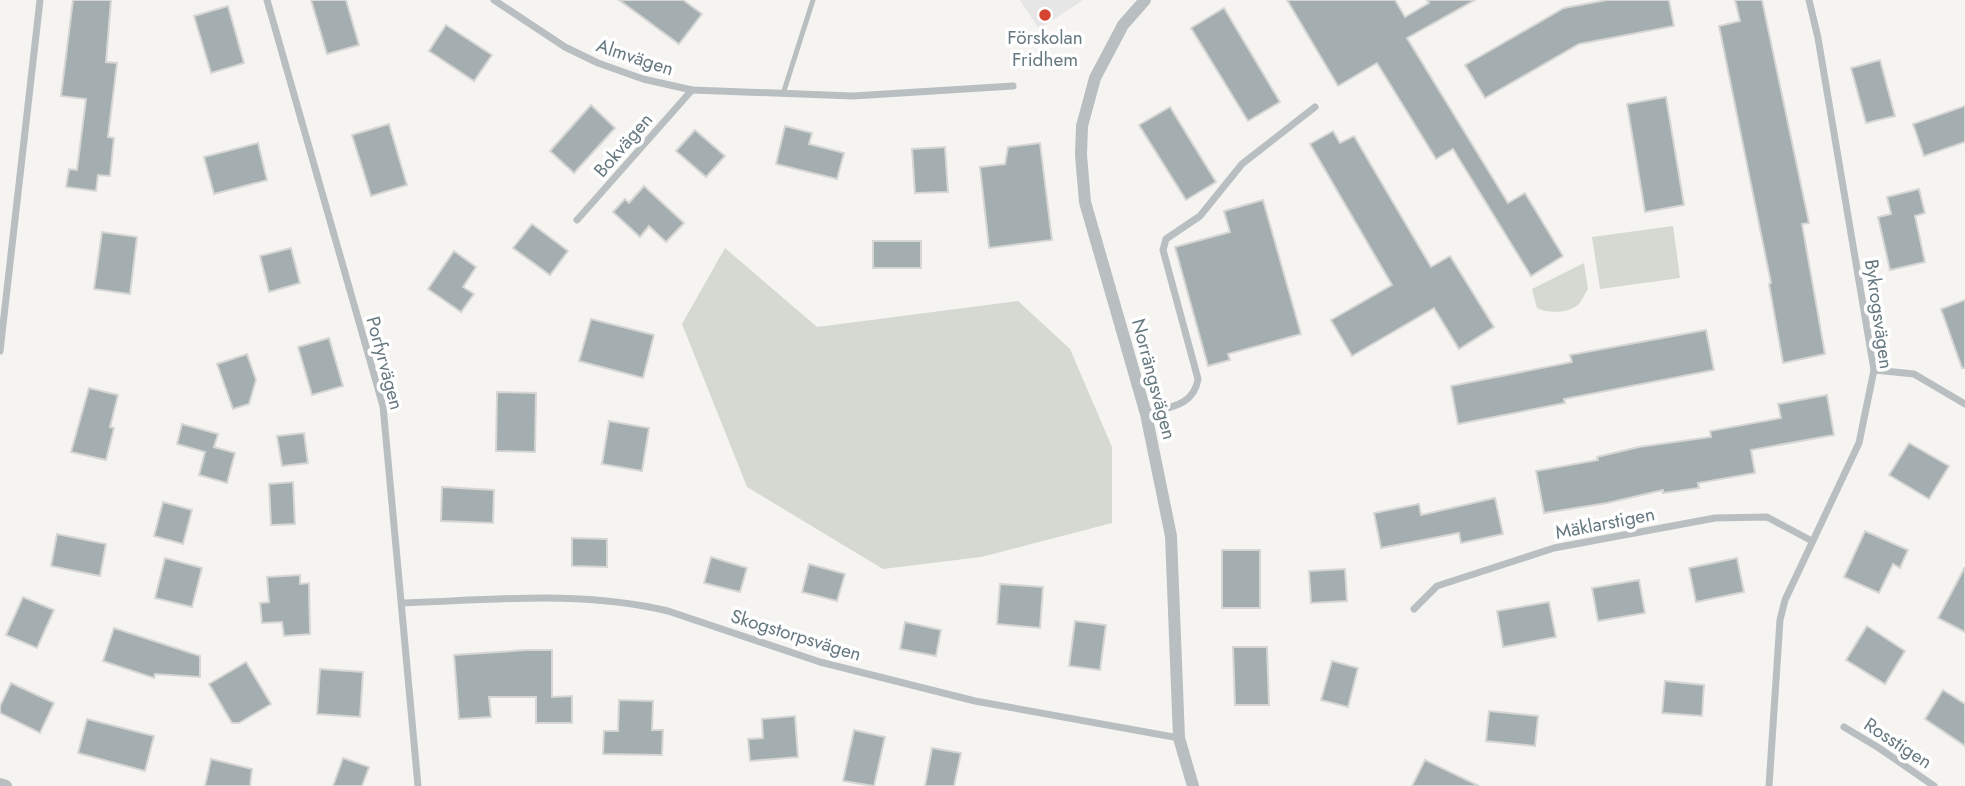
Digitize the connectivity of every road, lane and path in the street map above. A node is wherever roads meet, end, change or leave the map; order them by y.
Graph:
1 (40, 0) edge
2 (267, 0) edge
3 (494, 0) edge
4 (813, 0) edge
5 (1145, 0) edge
6 (1809, 0) edge
7 (1013, 86) dead end
8 (692, 90) junction
9 (783, 94) junction
10 (1315, 107) dead end
11 (577, 220) dead end
12 (0, 351) edge
13 (1874, 370) junction
14 (1965, 404) edge
15 (1146, 414) junction
16 (1812, 541) junction
17 (402, 603) junction
18 (1414, 609) dead end
19 (1844, 727) dead end
20 (1179, 738) junction
21 (0, 784) edge
22 (6, 786) edge
23 (418, 786) edge
24 (1194, 786) edge
25 (1769, 786) edge
26 (1934, 786) edge

1 - 12 street
2 - 17 street, Porfyrvägen
3 - 8 street, Almvägen
4 - 9 lane
5 - 15 street, Norrängsvägen
6 - 13 street, Bykrogsvägen
7 - 9 street, Almvägen
8 - 9 street, Almvägen
8 - 11 street, Bokvägen
10 - 15 street
13 - 14 street
13 - 16 street, Bykrogsvägen
15 - 20 street, Norrängsvägen
16 - 18 street, Mäklarstigen
16 - 25 street, Bykrogsvägen
17 - 20 street, Skogstorpsvägen
17 - 23 street, Porfyrvägen
19 - 26 street, Rosstigen
20 - 24 street, Norrängsvägen
21 - 22 street

